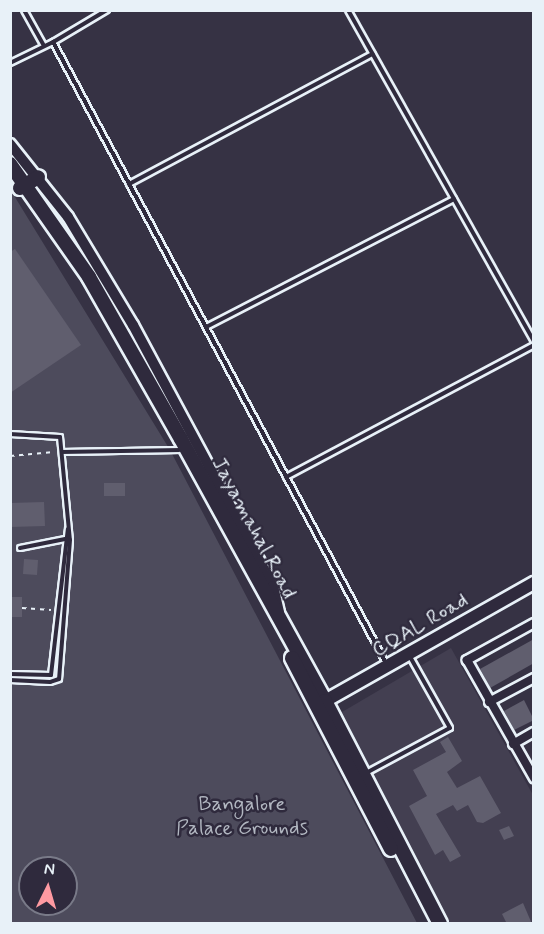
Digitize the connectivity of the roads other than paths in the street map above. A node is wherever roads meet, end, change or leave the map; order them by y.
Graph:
1 (24, 10) edge
2 (107, 10) edge
3 (348, 10) edge
4 (53, 42) junction
5 (45, 46) junction
6 (372, 54) junction
7 (10, 63) edge
8 (10, 144) edge
9 (10, 164) edge
10 (10, 175) edge
11 (38, 177) junction
12 (129, 184) junction
13 (22, 186) junction
14 (453, 198) junction
15 (206, 327) junction
16 (534, 343) edge
17 (10, 434) edge
18 (178, 444) junction
19 (63, 452) junction
20 (199, 468) junction
21 (286, 477) junction
22 (69, 525) junction
23 (65, 539) junction
24 (20, 548) dead end
25 (534, 583) edge
26 (60, 584) junction
27 (66, 584) junction
28 (534, 624) edge
29 (55, 638) junction
30 (62, 638) junction
31 (408, 654) junction
32 (387, 666) junction
33 (10, 674) edge
34 (534, 678) edge
35 (10, 680) edge
36 (489, 702) junction
37 (321, 703) junction
38 (534, 732) edge
39 (513, 744) junction
40 (363, 774) junction
41 (534, 778) edge
42 (430, 924) edge
43 (440, 924) edge

1 - 5 lane
2 - 4 lane
3 - 6 lane
4 - 5 lane
4 - 12 lane
5 - 7 lane
6 - 12 lane
6 - 14 lane
8 - 11 street
9 - 13 main road, Jayamahal Road
10 - 13 main road, Jayamahal Road
11 - 13 main road
11 - 20 street
12 - 15 lane
13 - 18 main road, Jayamahal Road
14 - 15 lane
14 - 16 lane
15 - 21 lane
16 - 21 lane
17 - 19 lane
18 - 19 lane
18 - 20 main road, Jayamahal Road
19 - 22 lane
20 - 37 main road, Jayamahal Road
20 - 37 main road, Jayamahal Road
21 - 32 lane
22 - 23 lane
22 - 27 lane
23 - 24 lane
23 - 26 lane
25 - 31 main road, CQAL Road
26 - 27 lane
26 - 29 lane
27 - 30 lane
28 - 36 street
29 - 30 lane
29 - 33 lane
30 - 35 lane
31 - 32 main road, CQAL Road
31 - 40 lane
32 - 37 main road, CQAL Road
34 - 36 street
36 - 39 street
37 - 40 main road, Jayamahal Road
37 - 42 main road, Jayamahal Road
38 - 39 street
39 - 41 street
40 - 43 main road, Jayamahal Road

